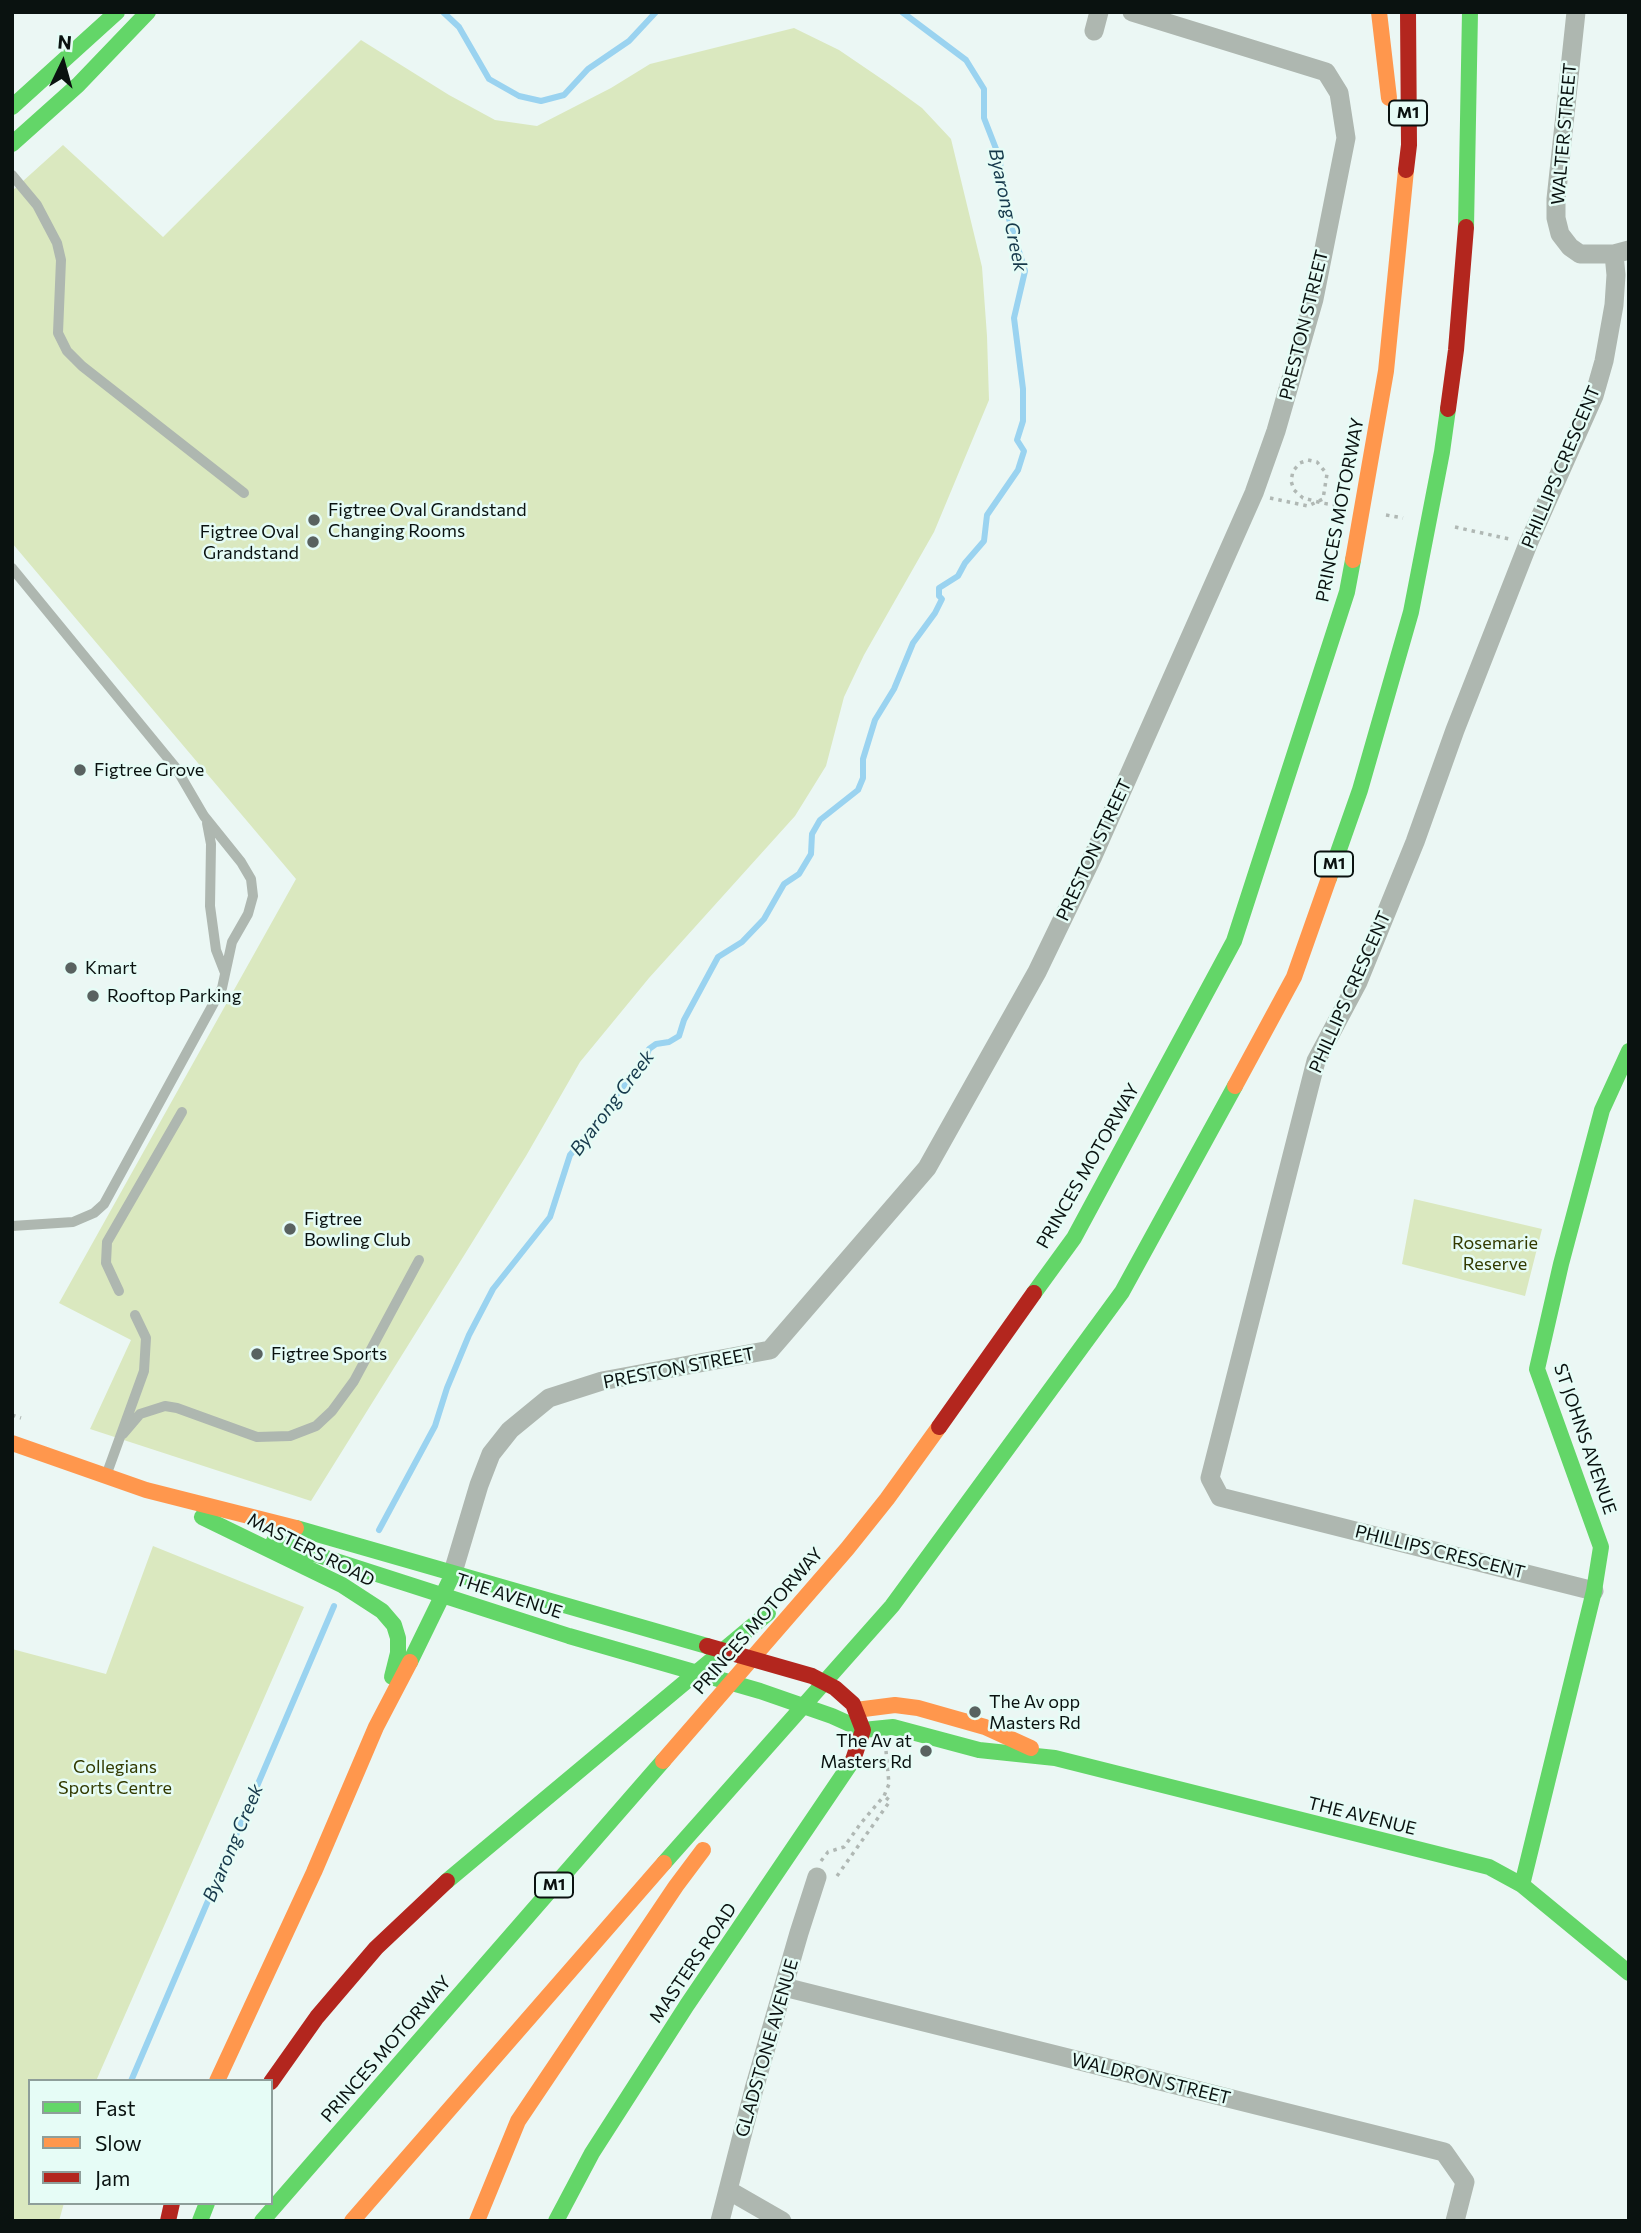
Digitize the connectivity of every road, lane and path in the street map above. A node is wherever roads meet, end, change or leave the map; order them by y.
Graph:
1 (117, 12) edge
2 (148, 12) edge
3 (1132, 12) edge
4 (1379, 12) edge
5 (1408, 12) edge
6 (1470, 12) edge
7 (1576, 12) edge
8 (12, 107) edge
9 (12, 144) edge
10 (12, 175) edge
11 (1401, 213) junction
12 (1622, 252) edge
13 (1317, 461) dead end
14 (244, 492) dead end
15 (1254, 493) junction
16 (1473, 531) dead end
17 (1528, 544) junction
18 (12, 568) edge
19 (204, 816) junction
20 (225, 975) junction
21 (1629, 1051) edge
22 (182, 1112) dead end
23 (12, 1226) edge
24 (419, 1260) dead end
25 (119, 1291) dead end
26 (135, 1315) dead end
27 (123, 1434) junction
28 (15, 1447) edge
29 (106, 1477) junction
30 (146, 1490) junction
31 (847, 1549) junction
32 (453, 1572) junction
33 (1594, 1591) junction
34 (444, 1596) junction
35 (891, 1606) junction
36 (856, 1717) junction
37 (376, 1727) junction
38 (885, 1749) dead end
39 (1055, 1758) junction
40 (884, 1796) junction
41 (742, 1800) dead end
42 (709, 1843) dead end
43 (826, 1878) junction
44 (1522, 1885) junction
45 (1629, 1973) edge
46 (784, 1987) junction
47 (218, 2079) edge
48 (273, 2079) edge
49 (728, 2190) junction
50 (262, 2221) edge
51 (352, 2221) edge
52 (477, 2221) edge
53 (556, 2221) edge
54 (720, 2221) edge
55 (782, 2221) edge
56 (1455, 2221) edge

1 - 8 main road
2 - 9 main road
3 - 15 street, PRESTON STREET
4 - 11 main road
5 - 11 main road, PRINCES MOTORWAY / M1
6 - 35 main road, M1
7 - 12 street, WALTER STREET
10 - 14 lane
11 - 31 main road, PRINCES MOTORWAY / M1
12 - 17 street, PHILLIPS CRESCENT
13 - 15 path
15 - 32 street, PRESTON STREET
16 - 17 path
17 - 33 street, PHILLIPS CRESCENT
18 - 19 lane
19 - 20 lane
19 - 20 lane
20 - 23 lane
21 - 33 main road, ST JOHNS AVENUE
22 - 25 lane
24 - 27 lane
26 - 27 lane
27 - 29 lane
28 - 29 main road, THE AVENUE
29 - 30 main road, THE AVENUE
30 - 32 main road, THE AVENUE
30 - 34 main road, THE AVENUE
30 - 37 main road, MASTERS ROAD
31 - 48 main road
31 - 50 main road, PRINCES MOTORWAY / M1
32 - 34 main road, MASTERS ROAD
32 - 36 main road, THE AVENUE
33 - 44 main road, ST JOHNS AVENUE
34 - 36 main road, THE AVENUE
34 - 37 main road, MASTERS ROAD
35 - 41 main road
35 - 51 main road, M1
36 - 39 main road, THE AVENUE
36 - 39 main road, THE AVENUE
36 - 53 main road, MASTERS ROAD
37 - 47 main road, MASTERS ROAD
38 - 40 path
39 - 44 main road, THE AVENUE
40 - 43 path
40 - 43 path
42 - 52 main road
43 - 46 street, GLADSTONE AVENUE
44 - 45 main road, THE AVENUE
46 - 49 street, GLADSTONE AVENUE
46 - 56 street, WALDRON STREET
49 - 54 street, GLADSTONE AVENUE
49 - 55 street

